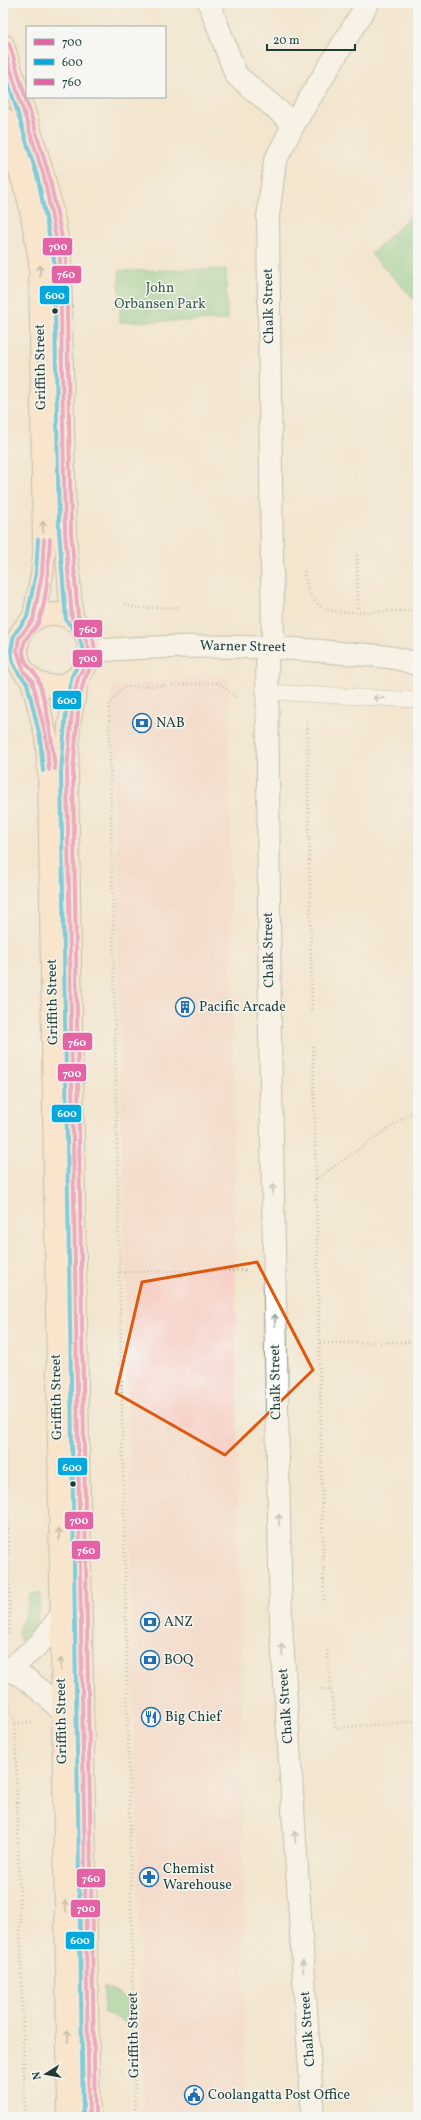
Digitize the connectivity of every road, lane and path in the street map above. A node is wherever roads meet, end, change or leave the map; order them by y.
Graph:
1 (209, 3) edge
2 (368, 3) edge
3 (3, 45) edge
4 (3, 118) edge
5 (294, 124) junction
6 (3, 520) edge
7 (3, 550) edge
8 (357, 555) dead end
9 (304, 571) dead end
10 (125, 604) dead end
11 (178, 607) dead end
12 (418, 610) edge
13 (358, 611) junction
14 (72, 619) junction
15 (33, 620) junction
16 (270, 646) junction
17 (10, 650) edge
18 (89, 651) junction
19 (396, 659) junction
20 (418, 659) edge
21 (418, 665) edge
22 (78, 677) junction
23 (32, 680) junction
24 (267, 692) junction
25 (237, 698) dead end
26 (418, 700) edge
27 (307, 720) dead end
28 (312, 1014) dead end
29 (313, 1046) dead end
30 (412, 1112) dead end
31 (316, 1179) junction
32 (274, 1269) junction
33 (120, 1272) junction
34 (418, 1342) edge
35 (320, 1343) junction
36 (3, 1353) edge
37 (324, 1600) dead end
38 (60, 1617) junction
39 (7, 1638) dead end
40 (327, 1650) dead end
41 (6, 1670) edge
42 (320, 1689) dead end
43 (331, 1689) junction
44 (9, 1692) dead end
45 (62, 1711) junction
46 (42, 1722) dead end
47 (418, 1722) edge
48 (3, 1723) edge
49 (15, 1724) junction
50 (25, 2117) edge
51 (69, 2117) edge
52 (88, 2117) edge
53 (135, 2117) edge
54 (313, 2117) edge

1 - 5 street
2 - 5 street, Chalk Street
3 - 14 main road, Griffith Street
15 -> 4 main road, Griffith Street
5 - 16 street, Chalk Street
6 - 7 path
8 - 13 path
9 - 13 path
10 - 11 path
12 - 13 path
14 - 15 main road
14 - 18 main road
15 - 17 main road
16 - 18 street, Warner Street
16 - 19 street, Warner Street
16 - 24 street, Chalk Street
17 - 23 main road
18 - 22 main road
19 - 20 street, Warner Street
19 - 21 street, Warner Street
22 - 23 main road
22 - 52 main road, Griffith Street
38 -> 23 main road, Griffith Street
26 -> 24 lane
32 -> 24 street, Chalk Street
25 - 33 path, Griffith Street
27 - 28 path
29 - 31 path
30 - 31 path
31 - 35 path
32 - 33 path
54 -> 32 street, Chalk Street
33 - 53 path, Griffith Street
34 - 35 path
35 - 37 path
36 - 39 path
38 - 41 street
45 -> 38 main road, Griffith Street
40 - 43 path
41 - 45 street
42 - 43 path
43 - 47 path
44 - 49 path
51 -> 45 main road, Griffith Street
46 - 49 path
48 - 49 path
49 - 50 path

